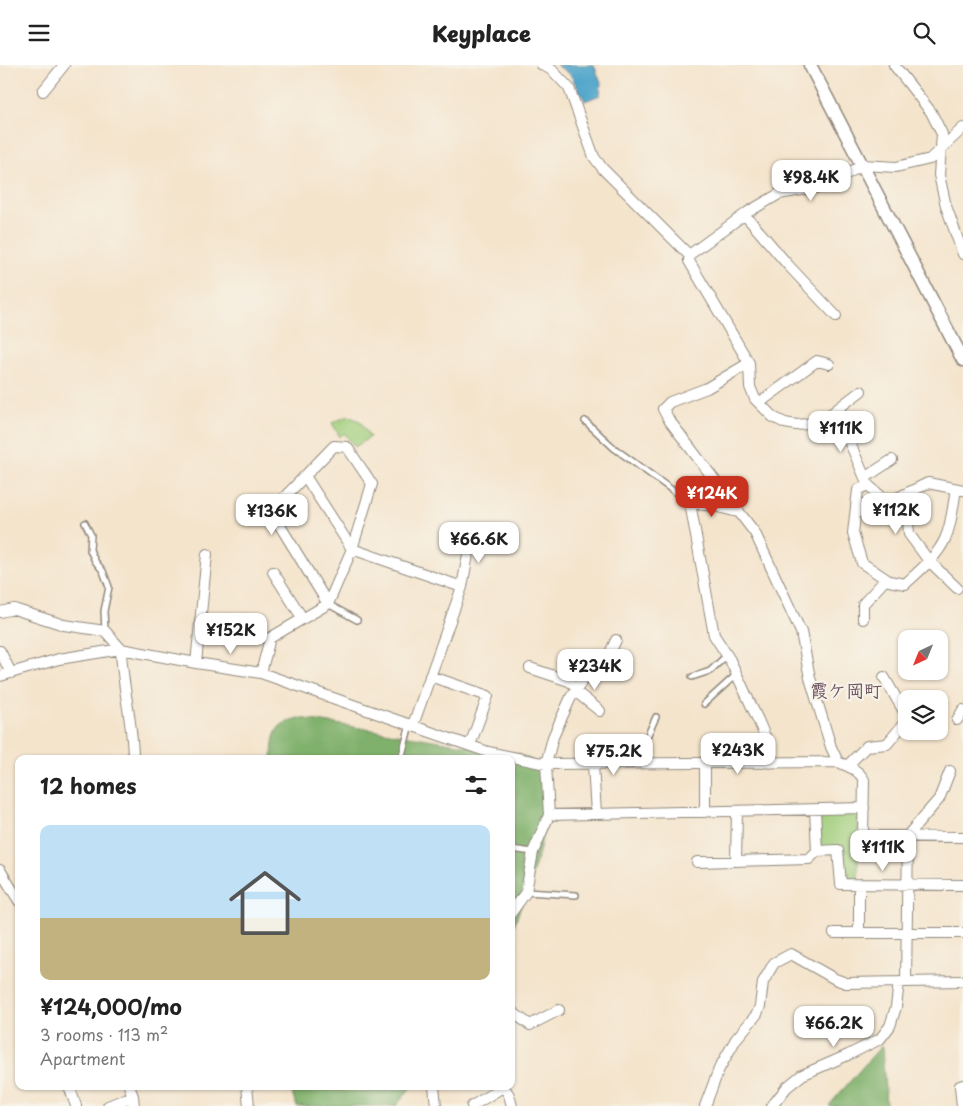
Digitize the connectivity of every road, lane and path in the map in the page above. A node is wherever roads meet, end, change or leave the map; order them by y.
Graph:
1 (64, 65) edge
2 (542, 65) edge
3 (810, 65) edge
4 (895, 66) edge
5 (43, 91) dead end
6 (963, 128) edge
7 (941, 147) junction
8 (863, 165) junction
9 (745, 215) junction
10 (963, 254) edge
11 (689, 255) junction
12 (836, 315) dead end
13 (963, 360) edge
14 (749, 363) junction
15 (829, 364) dead end
16 (861, 391) dead end
17 (759, 403) junction
18 (586, 421) dead end
19 (819, 423) junction
20 (892, 460) dead end
21 (305, 475) junction
22 (867, 481) junction
23 (959, 489) edge
24 (906, 494) junction
25 (690, 503) junction
26 (738, 512) junction
27 (85, 523) dead end
28 (500, 547) dead end
29 (352, 549) junction
30 (208, 554) dead end
31 (930, 561) junction
32 (273, 571) dead end
33 (886, 579) junction
34 (462, 587) junction
35 (957, 588) dead end
36 (328, 605) junction
37 (0, 612) edge
38 (303, 619) junction
39 (864, 619) dead end
40 (357, 620) dead end
41 (105, 631) junction
42 (616, 639) dead end
43 (121, 649) junction
44 (0, 651) edge
45 (726, 656) junction
46 (196, 663) junction
47 (530, 668) dead end
48 (11, 673) junction
49 (261, 673) junction
50 (737, 674) junction
51 (0, 676) edge
52 (430, 676) junction
53 (692, 677) dead end
54 (884, 677) dead end
55 (576, 689) junction
56 (898, 701) edge
57 (704, 704) dead end
58 (963, 710) edge
59 (600, 711) dead end
60 (656, 717) dead end
61 (957, 719) dead end
62 (412, 724) junction
63 (898, 731) edge
64 (470, 745) junction
65 (133, 755) edge
66 (401, 755) edge
67 (502, 755) edge
68 (515, 758) edge
69 (593, 763) junction
70 (635, 763) junction
71 (705, 763) junction
72 (770, 763) junction
73 (546, 764) junction
74 (843, 764) junction
75 (950, 771) dead end
76 (864, 808) junction
77 (815, 810) junction
78 (737, 811) junction
79 (705, 812) junction
80 (596, 814) junction
81 (548, 815) junction
82 (908, 835) junction
83 (963, 837) edge
84 (515, 850) edge
85 (817, 851) junction
86 (533, 852) junction
87 (736, 861) junction
88 (697, 862) dead end
89 (0, 870) edge
90 (859, 885) junction
91 (907, 885) junction
92 (963, 885) edge
93 (526, 892) junction
94 (15, 894) edge
95 (576, 895) dead end
96 (515, 907) edge
97 (834, 933) dead end
98 (859, 933) junction
99 (906, 933) junction
100 (963, 933) edge
101 (963, 981) edge
102 (902, 982) junction
103 (559, 1010) dead end
104 (515, 1014) edge
105 (963, 1085) edge
106 (70, 1090) edge
107 (247, 1090) edge
108 (434, 1090) edge
109 (498, 1090) edge
110 (505, 1090) edge
111 (132, 1096) edge
112 (76, 1106) edge
113 (108, 1106) edge
114 (249, 1106) edge
115 (436, 1106) edge
116 (472, 1106) edge
117 (512, 1106) edge
118 (705, 1106) edge
119 (772, 1106) edge
120 (962, 1106) edge

1 - 5 street
2 - 11 street
3 - 8 street
4 - 7 street
6 - 7 street
7 - 8 street
7 - 10 street
8 - 9 street
8 - 13 street
9 - 11 street
9 - 12 street
11 - 14 street
14 - 17 street
14 - 26 street
15 - 17 street
16 - 19 street
17 - 19 street
18 - 25 lane
19 - 22 street
20 - 22 street
21 - 29 street
21 - 29 street
21 - 36 street
22 - 24 street
22 - 33 street
23 - 24 street
23 - 31 street
24 - 31 street
25 - 26 street
25 - 45 street
26 - 74 street
27 - 41 lane
28 - 34 street
29 - 34 street
29 - 36 street
30 - 46 street
31 - 33 street
31 - 35 street
32 - 38 street
33 - 39 street
34 - 52 street
36 - 38 street
36 - 40 lane
37 - 41 street
38 - 49 street
41 - 43 street
42 - 55 street
43 - 46 street
43 - 48 street
43 - 65 street
44 - 48 street
45 - 50 street
45 - 53 lane
46 - 49 street
47 - 55 street
48 - 51 street
49 - 62 street
50 - 57 lane
50 - 72 street
52 - 62 street
52 - 64 street
54 - 56 street
55 - 59 street
55 - 73 street
58 - 61 street
60 - 70 lane
62 - 64 street
62 - 66 lane
63 - 74 street
64 - 67 street
68 - 73 street
69 - 70 street
69 - 73 street
69 - 80 street
70 - 71 street
71 - 72 street
71 - 79 street
72 - 74 street
73 - 81 street
74 - 76 street
75 - 82 street
76 - 77 street
76 - 82 street
77 - 78 street
77 - 85 street
78 - 79 street
78 - 87 street
79 - 80 street
80 - 81 street
81 - 86 street
82 - 83 street
82 - 91 street
84 - 86 lane
85 - 87 street
85 - 90 street
86 - 93 street
87 - 88 street
89 - 94 street
90 - 91 street
90 - 98 street
91 - 92 street
91 - 99 street
93 - 95 lane
93 - 96 street
97 - 98 street
98 - 99 street
99 - 100 street
99 - 102 street
101 - 102 street
102 - 118 street
102 - 119 street
103 - 104 street
105 - 120 street
106 - 112 street
107 - 114 street
108 - 115 street
109 - 116 street
110 - 117 street
111 - 113 street

